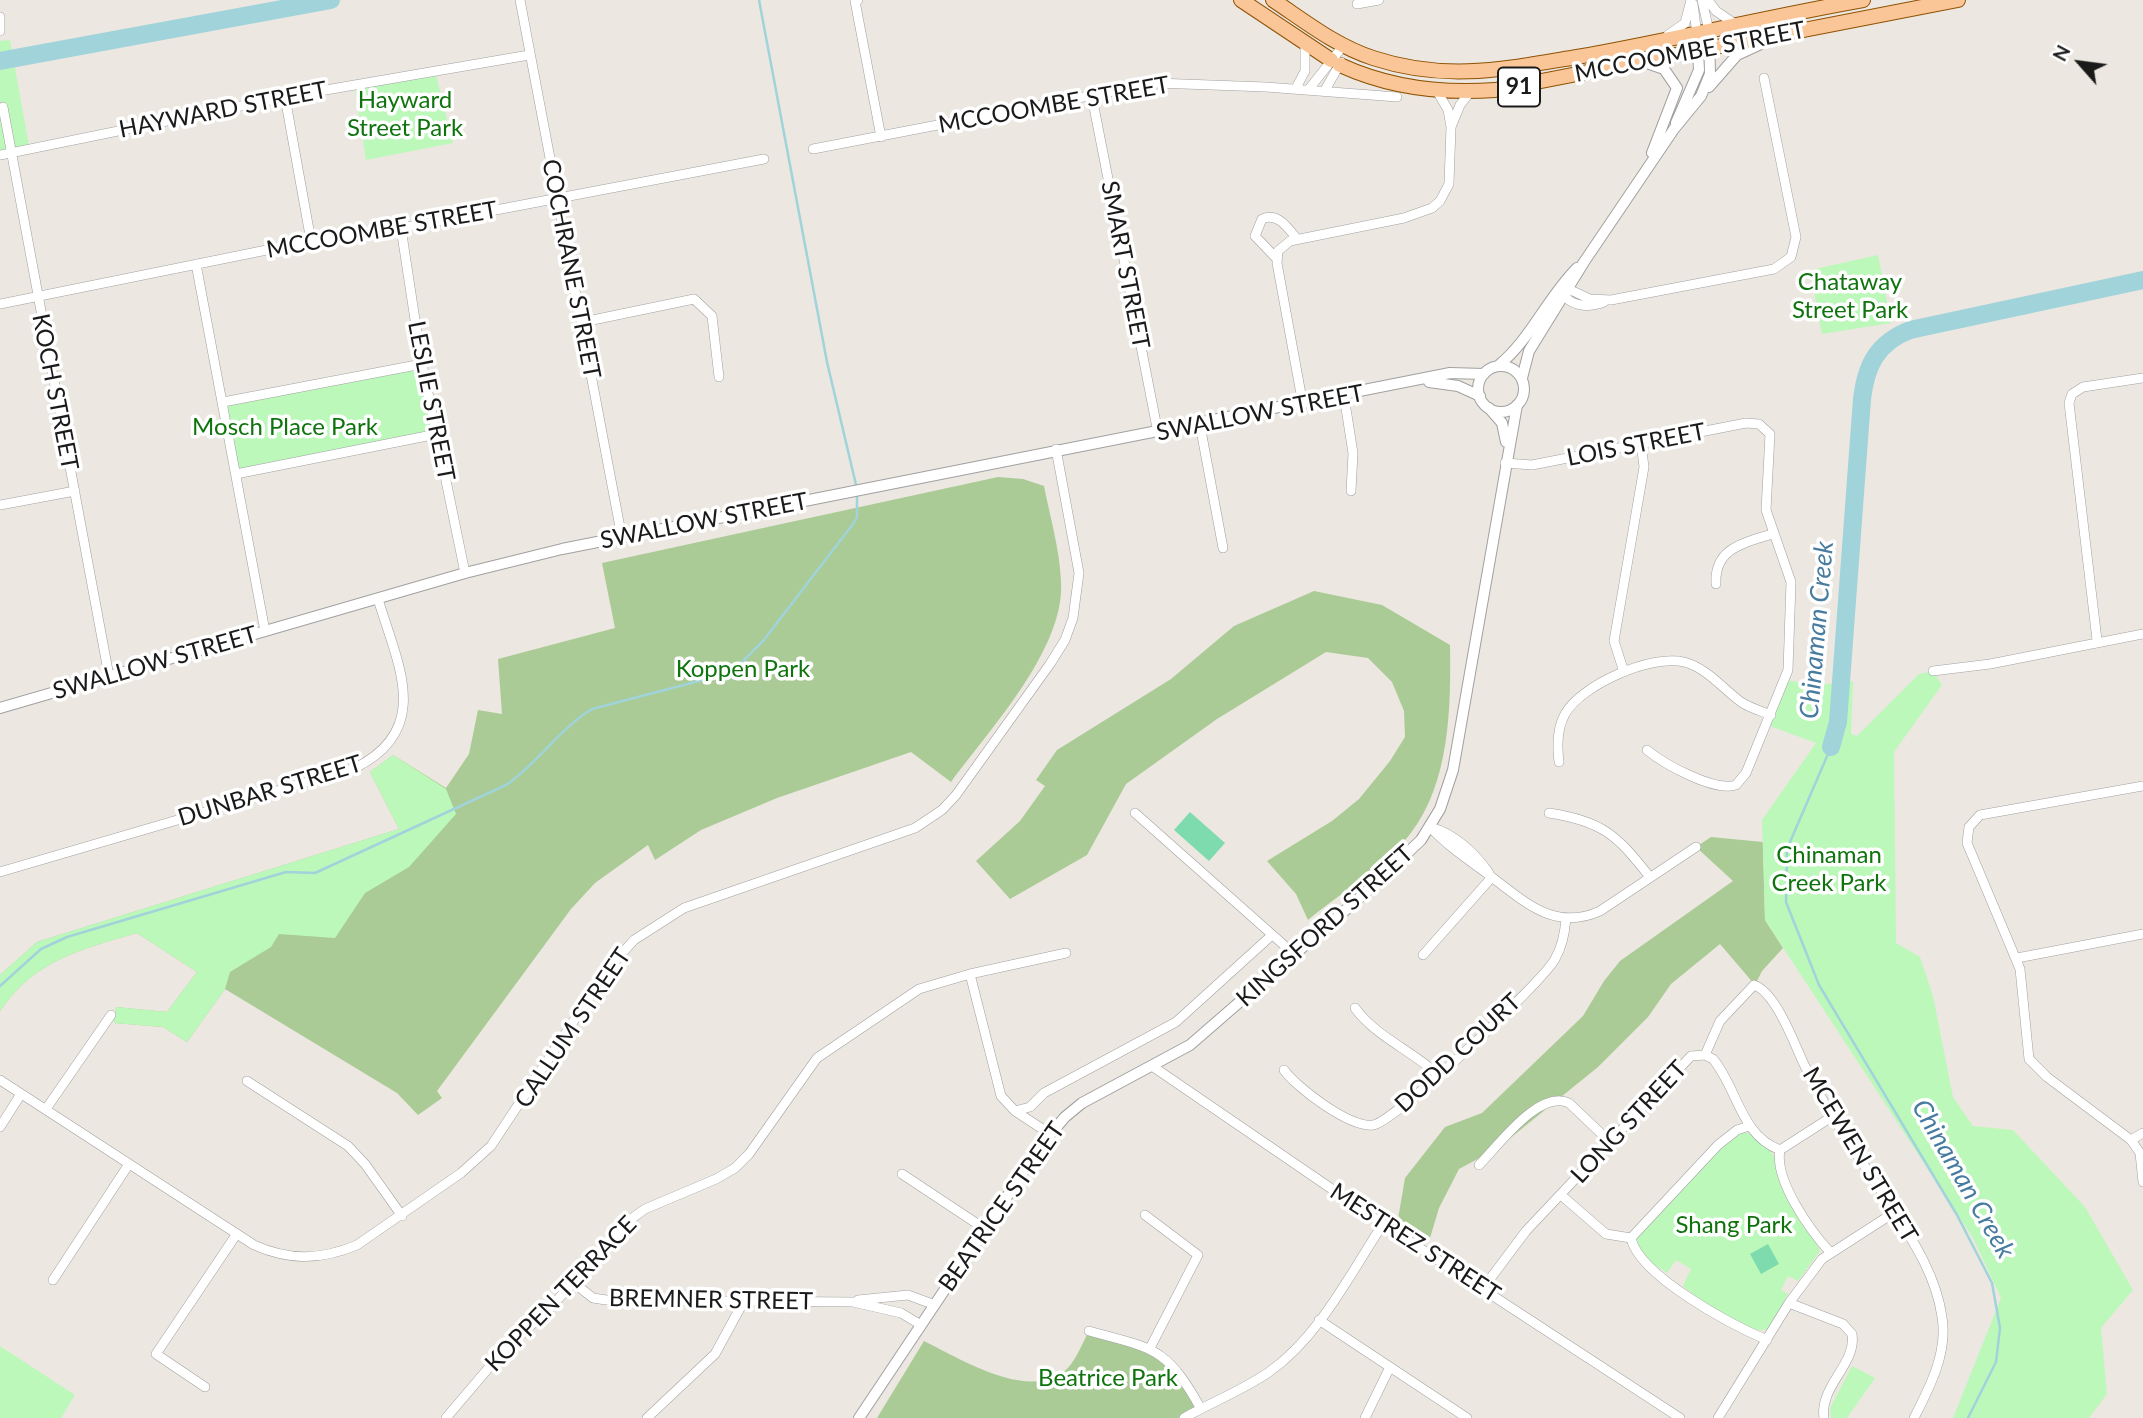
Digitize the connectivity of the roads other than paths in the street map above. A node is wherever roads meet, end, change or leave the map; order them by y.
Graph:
1 (520, 0) edge
2 (858, 0) edge
3 (1241, 0) edge
4 (1273, 0) edge
5 (1380, 0) edge
6 (1691, 0) edge
7 (1702, 0) edge
8 (1708, 0) edge
9 (1863, 0) edge
10 (1958, 0) edge
11 (1357, 4) dead end
12 (0, 17) edge
13 (1738, 26) junction
14 (1819, 26) junction
15 (0, 31) edge
16 (1703, 33) junction
17 (1305, 44) junction
18 (1343, 46) junction
19 (1644, 46) junction
20 (1705, 48) junction
21 (529, 55) junction
22 (1644, 62) junction
23 (1335, 63) junction
24 (1765, 78) dead end
25 (1296, 88) junction
26 (1309, 89) junction
27 (1325, 90) junction
28 (1437, 91) junction
29 (1471, 92) junction
30 (1701, 96) junction
31 (285, 97) junction
32 (1092, 97) junction
33 (1397, 97) dead end
34 (3, 107) dead end
35 (1451, 127) junction
36 (1674, 129) junction
37 (881, 137) junction
38 (813, 149) dead end
39 (5, 154) edge
40 (764, 159) dead end
41 (1643, 174) junction
42 (558, 199) junction
43 (401, 228) junction
44 (1297, 239) junction
45 (311, 241) junction
46 (1276, 258) junction
47 (196, 264) junction
48 (1565, 290) junction
49 (37, 297) junction
50 (0, 304) edge
51 (583, 322) junction
52 (422, 364) junction
53 (1498, 366) junction
54 (1484, 373) junction
55 (719, 377) dead end
56 (2143, 377) edge
57 (1522, 378) junction
58 (1419, 382) junction
59 (1344, 396) junction
60 (1480, 396) junction
61 (223, 402) junction
62 (1303, 405) junction
63 (1517, 405) junction
64 (1489, 408) junction
65 (1200, 425) junction
66 (1158, 433) junction
67 (437, 434) junction
68 (1641, 443) junction
69 (1056, 450) junction
70 (1506, 463) junction
71 (236, 474) junction
72 (75, 491) junction
73 (1352, 491) dead end
74 (0, 505) edge
75 (1772, 534) junction
76 (622, 538) junction
77 (1223, 548) dead end
78 (465, 573) junction
79 (1716, 584) dead end
80 (378, 598) junction
81 (265, 631) junction
82 (2143, 634) edge
83 (2097, 640) junction
84 (1933, 671) dead end
85 (1624, 672) junction
86 (109, 676) junction
87 (0, 708) edge
88 (1771, 715) junction
89 (1647, 750) dead end
90 (1559, 761) dead end
91 (2143, 786) edge
92 (1135, 813) dead end
93 (1549, 813) dead end
94 (1430, 827) junction
95 (1696, 847) dead end
96 (0, 872) edge
97 (1649, 876) junction
98 (1492, 877) junction
99 (1566, 918) junction
100 (2143, 934) edge
101 (1272, 935) junction
102 (1066, 953) dead end
103 (1294, 954) junction
104 (1423, 956) dead end
105 (2017, 958) junction
106 (970, 974) junction
107 (1355, 1008) dead end
108 (111, 1015) dead end
109 (1706, 1055) junction
110 (1152, 1066) junction
111 (1284, 1070) dead end
112 (1438, 1075) junction
113 (0, 1080) edge
114 (247, 1081) dead end
115 (22, 1094) junction
116 (46, 1109) junction
117 (1015, 1111) junction
118 (1833, 1116) junction
119 (1749, 1126) junction
120 (0, 1127) edge
121 (2143, 1133) edge
122 (1050, 1134) junction
123 (2131, 1140) junction
124 (1610, 1142) junction
125 (1780, 1150) junction
126 (129, 1164) junction
127 (1479, 1165) dead end
128 (902, 1174) dead end
129 (2143, 1182) edge
130 (1561, 1195) junction
131 (1895, 1212) junction
132 (1145, 1215) dead end
133 (402, 1216) junction
134 (1383, 1224) junction
135 (985, 1229) junction
136 (236, 1235) junction
137 (1631, 1238) junction
138 (1829, 1251) junction
139 (53, 1280) dead end
140 (574, 1283) junction
141 (1484, 1287) junction
142 (745, 1300) junction
143 (853, 1301) junction
144 (1789, 1303) junction
145 (935, 1305) junction
146 (1319, 1320) junction
147 (921, 1325) junction
148 (1089, 1331) dead end
149 (1767, 1340) junction
150 (1150, 1348) junction
151 (1390, 1367) junction
152 (883, 1382) junction
153 (205, 1387) dead end
154 (1201, 1409) junction
155 (446, 1418) edge
156 (647, 1418) edge
157 (859, 1418) edge
158 (869, 1418) edge
159 (1184, 1418) edge
160 (1365, 1418) edge
161 (1467, 1418) edge
162 (1680, 1418) edge
163 (1718, 1418) edge
164 (1824, 1418) edge
165 (1914, 1418) edge

1 - 21 street, COCHRANE STREET
2 - 37 street
3 - 17 main road, 91
4 - 18 main road, 91
5 - 11 street
6 - 16 street
6 - 19 street
7 - 16 street
8 - 13 street
9 - 13 main road, MCCOOMBE STREET / 91
10 - 14 main road, MCCOOMBE STREET / 91
12 - 15 street
13 - 16 main road, MCCOOMBE STREET / 91
14 - 20 main road, MCCOOMBE STREET / 91
14 - 30 street
16 - 19 main road, MCCOOMBE STREET / 91
16 - 20 street
17 - 23 main road, 91
17 - 25 street
18 - 19 main road, MCCOOMBE STREET / 91
18 - 23 street
20 - 22 main road, MCCOOMBE STREET / 91
20 - 30 street
20 - 36 street
21 - 31 street, HAYWARD STREET
21 - 42 street, COCHRANE STREET
22 - 29 main road, MCCOOMBE STREET / 91
22 - 41 street
23 - 26 street
23 - 27 street
23 - 28 main road, MCCOOMBE STREET / 91
24 - 48 street
25 - 26 street, MCCOOMBE STREET
25 - 32 street, MCCOOMBE STREET
26 - 27 street, MCCOOMBE STREET
27 - 33 street, MCCOOMBE STREET
28 - 29 main road, MCCOOMBE STREET / 91
28 - 35 street
29 - 35 street
30 - 36 street
31 - 39 street, HAYWARD STREET
31 - 45 street
32 - 37 street, MCCOOMBE STREET
32 - 66 street, SMART STREET
34 - 39 street, KOCH STREET
35 - 44 street
36 - 41 street
37 - 38 street, MCCOOMBE STREET
39 - 49 street, KOCH STREET
40 - 42 street, MCCOOMBE STREET
41 - 48 street
42 - 43 street, MCCOOMBE STREET
42 - 51 street, COCHRANE STREET
43 - 45 street, MCCOOMBE STREET
43 - 52 street, LESLIE STREET
44 - 46 street
44 - 46 street
45 - 47 street, MCCOOMBE STREET
46 - 62 street
47 - 49 street, MCCOOMBE STREET
47 - 61 street
48 - 53 street
48 - 57 street
49 - 50 street, MCCOOMBE STREET
49 - 72 street, KOCH STREET
51 - 55 street
51 - 76 street, COCHRANE STREET
52 - 61 street
52 - 67 street, LESLIE STREET
53 - 54 street
53 - 57 street
54 - 58 street, SWALLOW STREET
54 - 60 street
56 - 83 street
57 - 63 street
58 - 59 street, SWALLOW STREET
58 - 60 street, SWALLOW STREET
59 - 62 street, SWALLOW STREET
59 - 73 street
60 - 64 street
61 - 71 street
62 - 65 street, SWALLOW STREET
63 - 64 street
63 - 70 street, KINGSFORD STREET
64 - 70 street, KINGSFORD STREET
65 - 66 street, SWALLOW STREET
65 - 77 street
66 - 69 street, SWALLOW STREET
67 - 71 street
67 - 78 street, LESLIE STREET
68 - 70 street, LOIS STREET
68 - 75 street, LOIS STREET
68 - 85 street
69 - 76 street, SWALLOW STREET
69 - 133 street, CALLUM STREET
70 - 94 street, KINGSFORD STREET
71 - 81 street
72 - 74 street
72 - 86 street, KOCH STREET
75 - 79 street
75 - 88 street
76 - 78 street, SWALLOW STREET
78 - 80 street, SWALLOW STREET
80 - 81 street, SWALLOW STREET
80 - 96 street, DUNBAR STREET
81 - 86 street, SWALLOW STREET
82 - 83 street
83 - 84 street
85 - 88 street
85 - 90 street
86 - 87 street, SWALLOW STREET
88 - 89 street
91 - 105 street
92 - 101 street
93 - 97 street
94 - 98 street
94 - 103 street, KINGSFORD STREET
95 - 97 street
97 - 99 street
98 - 99 street
98 - 104 street
99 - 112 street, DODD COURT
100 - 105 street
101 - 103 street
101 - 117 street, KINGSFORD STREET
102 - 106 street, KOPPEN TERRACE
103 - 110 street, KINGSFORD STREET
105 - 123 street
106 - 117 street
106 - 140 street, KOPPEN TERRACE
107 - 112 street
108 - 116 street
109 - 118 street, MCEWEN STREET
109 - 119 street, LONG STREET
109 - 124 street, LONG STREET
110 - 122 street, BEATRICE STREET
110 - 134 street, MESTREZ STREET
111 - 112 street, DODD COURT
113 - 115 street, CALLUM STREET
114 - 133 street
115 - 116 street, CALLUM STREET
115 - 120 street
116 - 126 street, CALLUM STREET
117 - 122 street
118 - 125 street
118 - 131 street, MCEWEN STREET
119 - 125 street, LONG STREET
119 - 137 street
121 - 123 street
122 - 135 street, BEATRICE STREET
123 - 129 street
124 - 127 street
124 - 130 street, LONG STREET
125 - 138 street
126 - 136 street, CALLUM STREET
126 - 139 street
128 - 135 street
130 - 137 street
130 - 141 street, LONG STREET
131 - 138 street
131 - 165 street, MCEWEN STREET
132 - 150 street
133 - 136 street, CALLUM STREET
134 - 141 street, MESTREZ STREET
134 - 146 street
135 - 145 street, BEATRICE STREET
136 - 153 street
137 - 149 street
138 - 144 street
140 - 142 street, BREMNER STREET
140 - 155 street, KOPPEN TERRACE
141 - 162 street, MESTREZ STREET
142 - 143 street, BREMNER STREET
142 - 156 street
143 - 145 street, BREMNER STREET
143 - 147 street, BREMNER STREET
144 - 149 street
144 - 164 street
145 - 147 street, BEATRICE STREET
146 - 151 street
146 - 154 street
147 - 152 street, BEATRICE STREET
148 - 150 street
149 - 163 street
150 - 154 street
151 - 160 street
151 - 161 street
152 - 157 street, BEATRICE STREET
152 - 158 street, BEATRICE STREET
154 - 159 street

